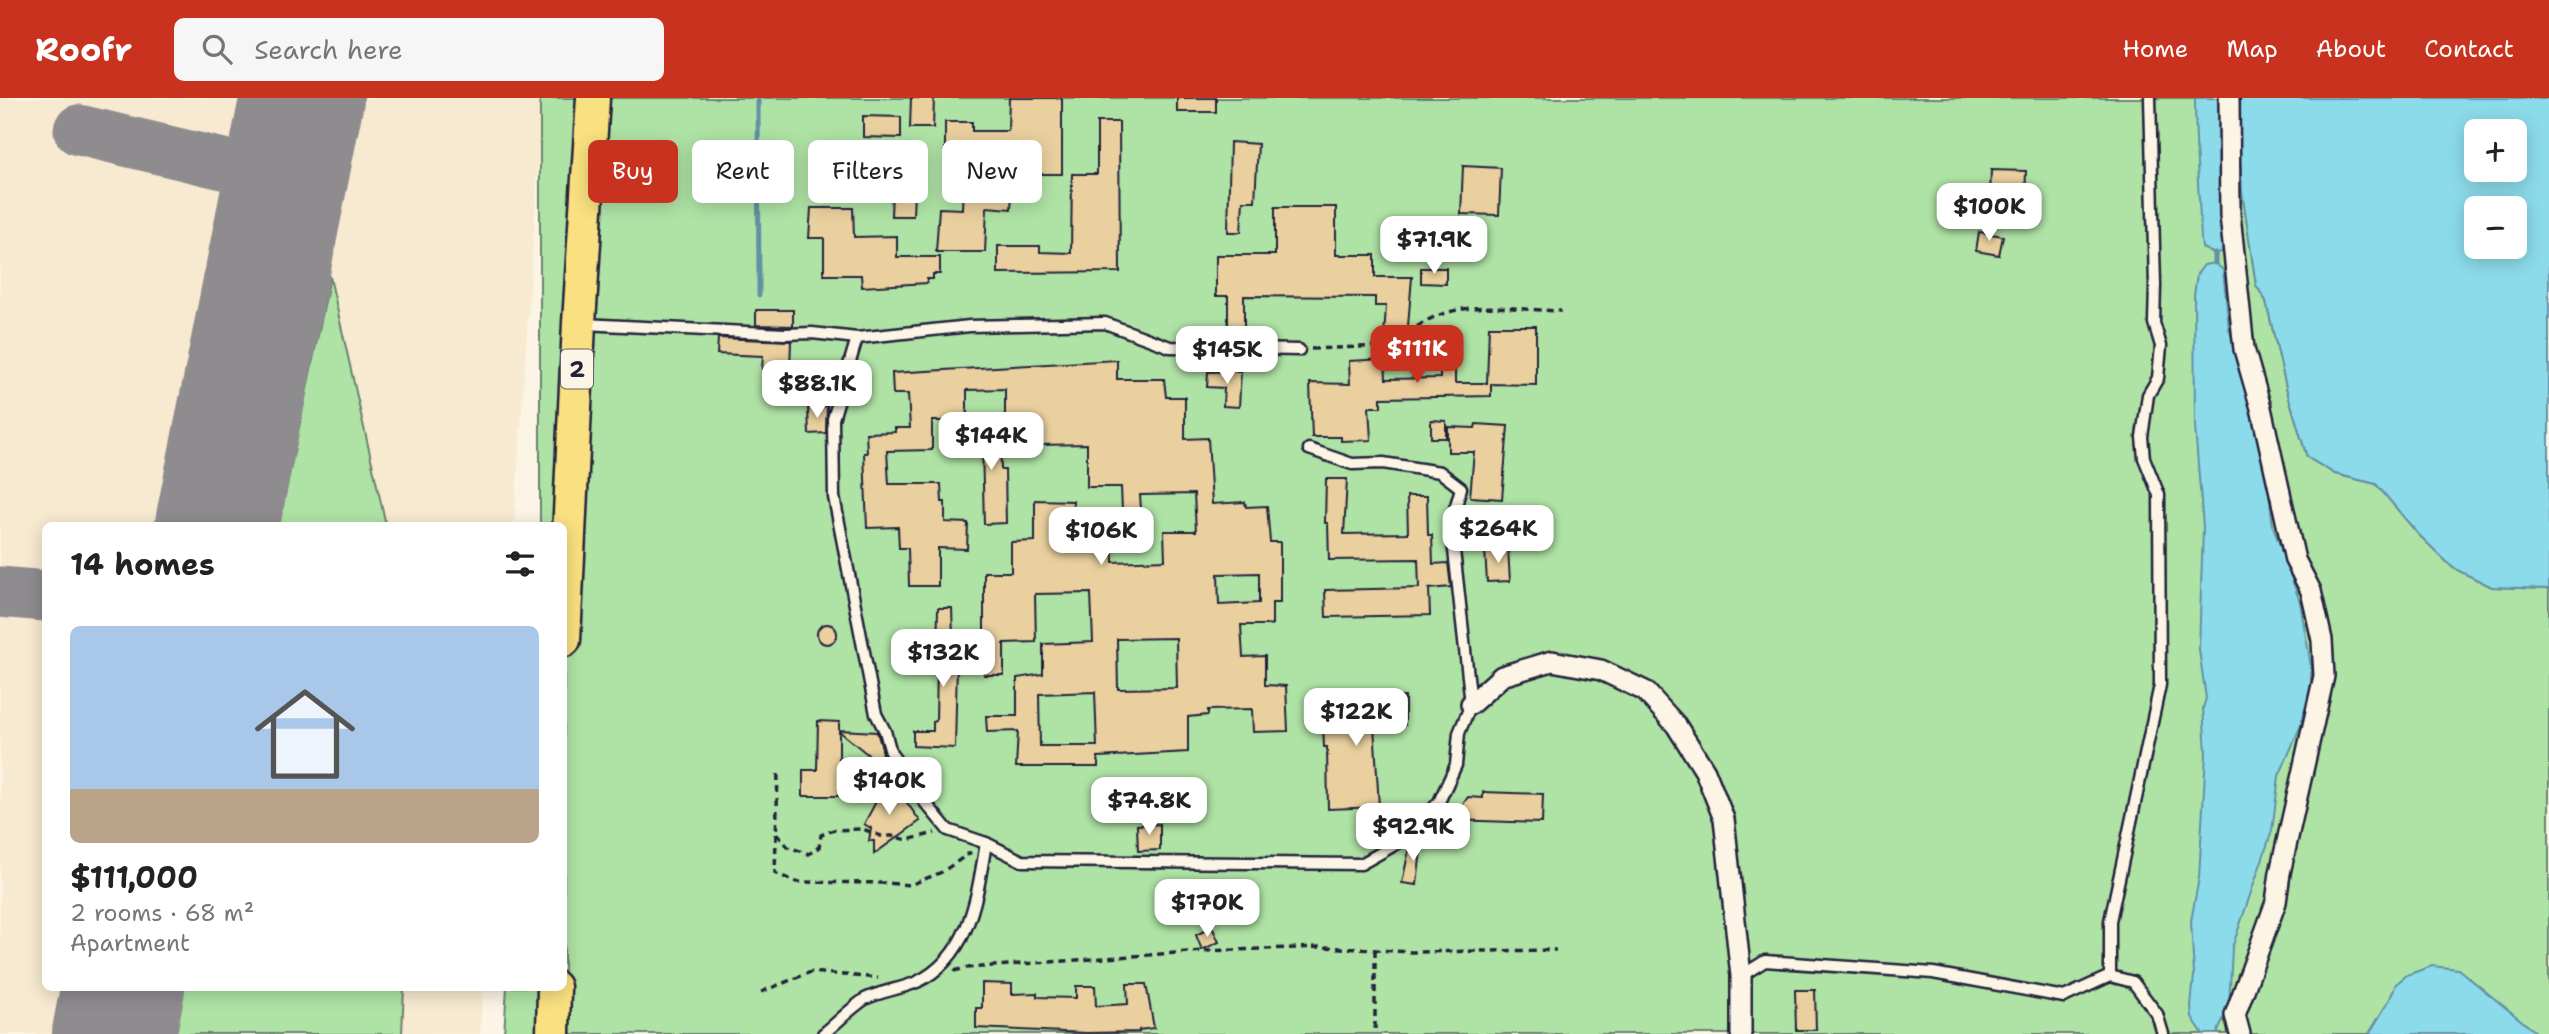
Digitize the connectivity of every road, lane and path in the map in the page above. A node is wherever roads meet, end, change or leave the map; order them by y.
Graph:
1 (593, 98) edge
2 (2150, 98) edge
3 (2229, 98) edge
4 (1561, 311) dead end
5 (579, 323) junction
6 (857, 338) junction
7 (1299, 350) joint
8 (1309, 449) dead end
9 (567, 577) edge
10 (1471, 704) junction
11 (778, 774) dead end
12 (948, 830) junction
13 (776, 832) junction
14 (986, 843) junction
15 (1375, 950) junction
16 (1556, 950) dead end
17 (1741, 976) junction
18 (2110, 976) junction
19 (878, 978) dead end
20 (918, 981) junction
21 (554, 991) edge
22 (761, 992) dead end
23 (552, 1034) edge
24 (824, 1034) edge
25 (1375, 1034) edge
26 (1741, 1034) edge
27 (2163, 1034) edge
28 (2240, 1034) edge

1 - 5 main road, 2
2 - 18 lane
3 - 28 street
4 - 7 path
5 - 6 lane
5 - 9 main road, 2
6 - 7 lane
6 - 12 lane
8 - 10 lane
10 - 14 lane
10 - 17 street
11 - 13 path
12 - 13 path
12 - 14 lane
13 - 14 path
14 - 20 lane
15 - 16 path
15 - 20 path
15 - 25 path
17 - 18 lane
17 - 26 street
18 - 27 lane
19 - 22 path
20 - 24 lane
21 - 23 main road

